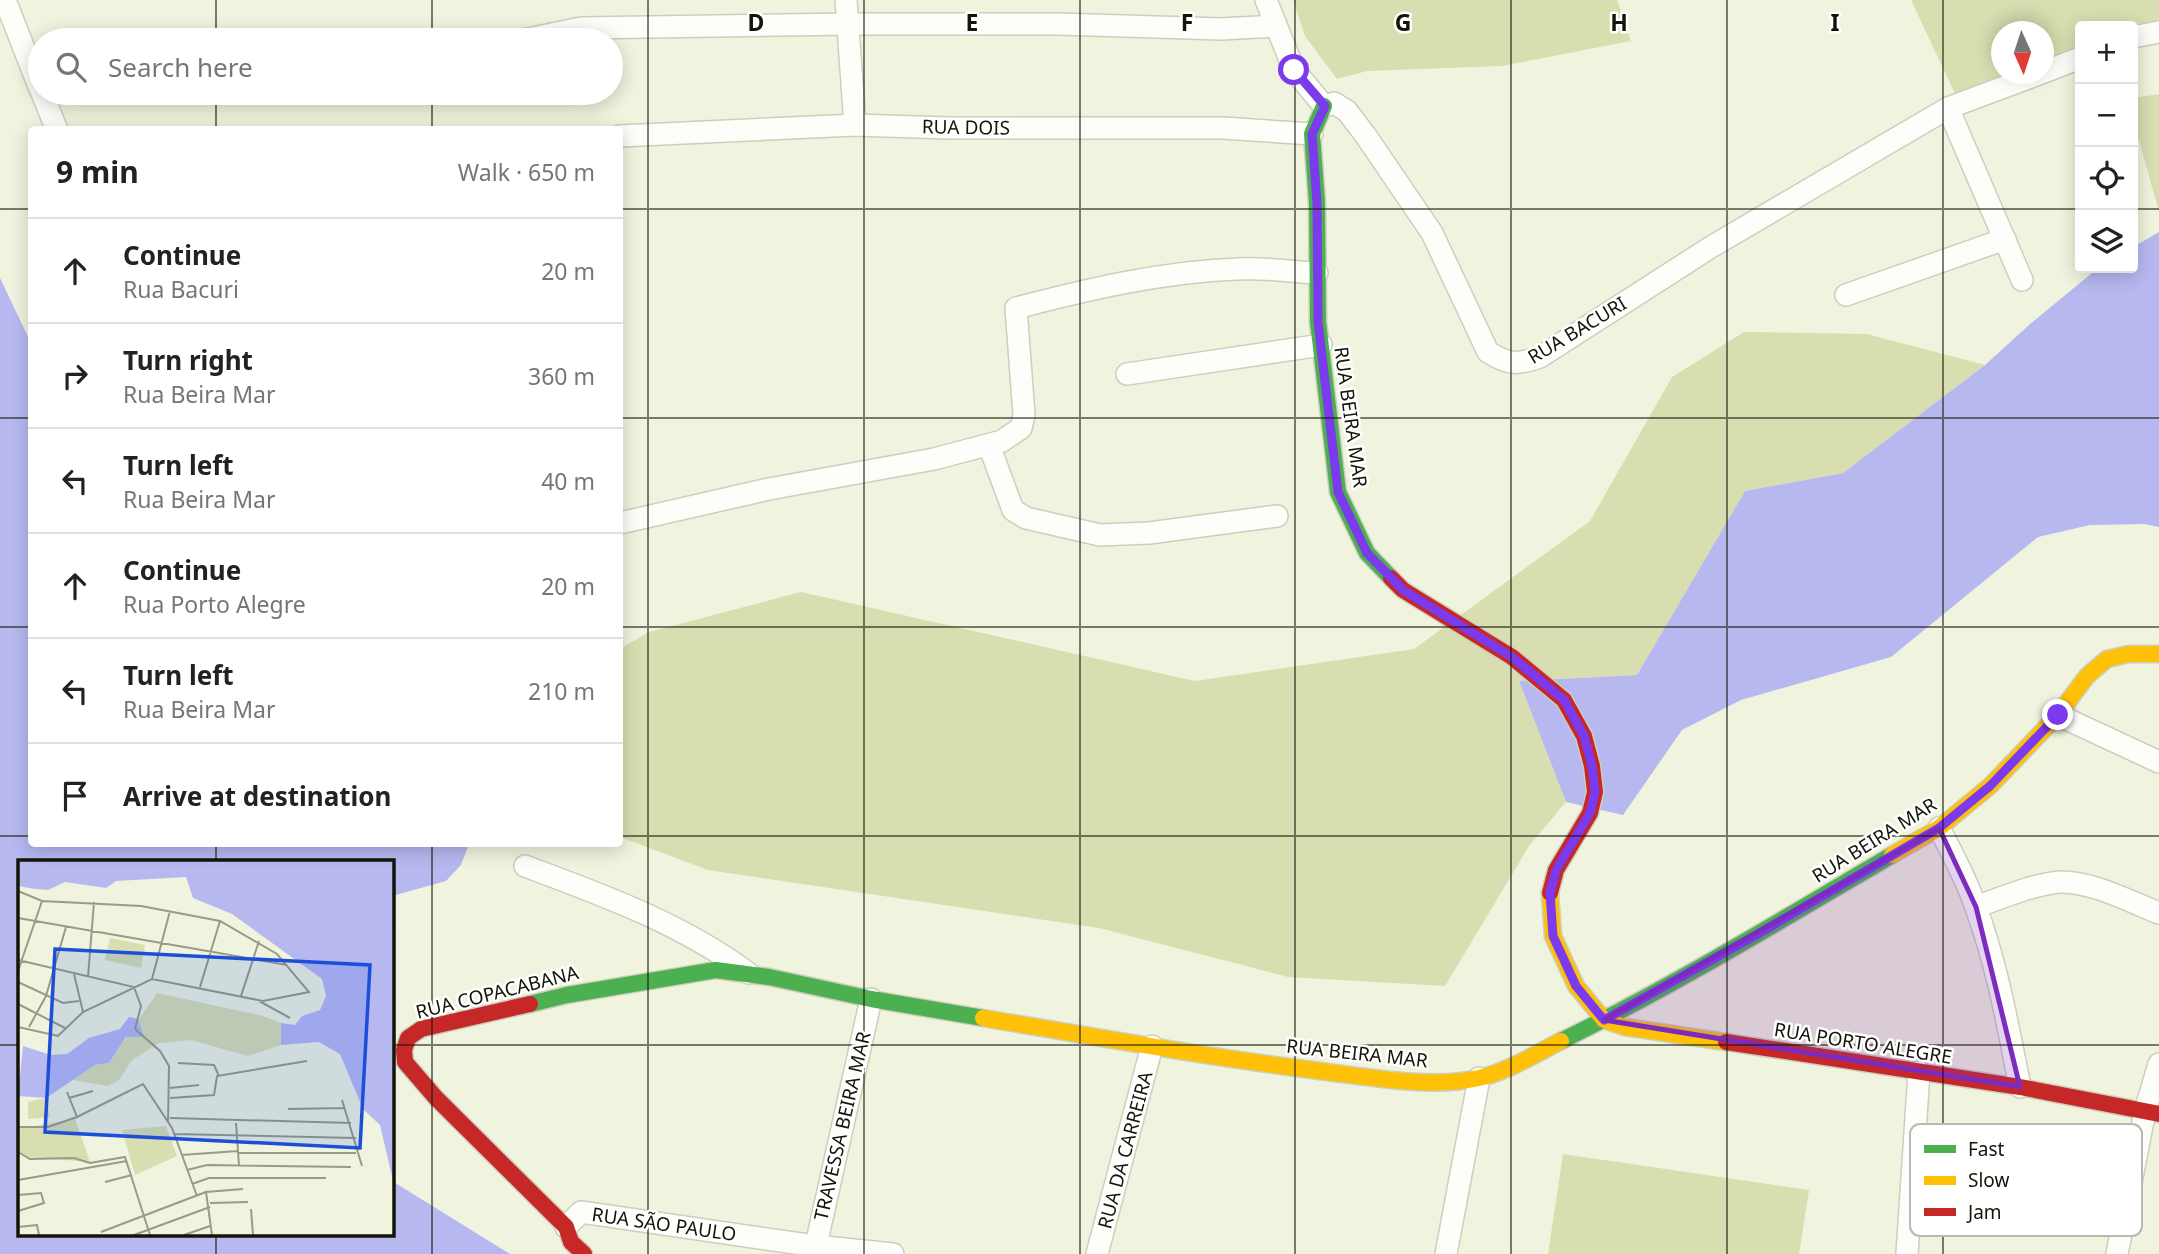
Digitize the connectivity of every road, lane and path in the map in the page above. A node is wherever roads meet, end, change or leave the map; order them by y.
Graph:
1 (5, 0) edge
2 (846, 0) edge
3 (1266, 0) edge
4 (849, 24) junction
5 (1276, 26) junction
6 (623, 28) edge
7 (2159, 32) edge
8 (2138, 36) edge
9 (28, 50) edge
10 (2075, 60) edge
11 (2054, 68) edge
12 (2012, 84) edge
13 (47, 105) edge
14 (1325, 106) junction
15 (1948, 108) junction
16 (855, 125) junction
17 (55, 126) edge
18 (1312, 134) junction
19 (623, 136) edge
20 (2005, 239) junction
21 (1317, 274) junction
22 (2022, 280) dead end
23 (1846, 295) dead end
24 (1321, 345) junction
25 (1127, 374) dead end
26 (989, 445) junction
27 (1277, 516) dead end
28 (623, 522) edge
29 (2159, 654) edge
30 (2058, 715) junction
31 (2159, 762) edge
32 (1939, 828) junction
33 (524, 866) dead end
34 (1976, 907) junction
35 (2159, 913) edge
36 (716, 970) joint
37 (748, 973) junction
38 (871, 999) junction
39 (1604, 1020) junction
40 (1152, 1046) junction
41 (2159, 1064) edge
42 (1919, 1072) junction
43 (1479, 1078) junction
44 (2020, 1087) junction
45 (2152, 1112) edge
46 (1916, 1124) edge
47 (2142, 1153) edge
48 (1910, 1208) edge
49 (566, 1227) junction
50 (2121, 1236) edge
51 (815, 1250) edge
52 (584, 1254) edge
53 (893, 1254) edge
54 (1097, 1254) edge
55 (1446, 1254) edge
56 (1907, 1254) edge
57 (2117, 1254) edge

1 - 9 street
2 - 4 street
3 - 5 street, RUA BACURI
4 - 5 street
4 - 6 street
4 - 16 street
5 - 14 street, RUA BACURI
7 - 8 street
10 - 11 street, RUA BACURI
12 - 15 street, RUA BACURI
13 - 17 street
14 - 15 street, RUA BACURI
14 - 18 street, RUA BEIRA MAR
15 - 20 street
16 - 18 street, RUA DOIS
16 - 19 street, RUA DOIS
18 - 21 street, RUA BEIRA MAR
20 - 22 street
20 - 23 street
21 - 24 street, RUA BEIRA MAR
21 - 26 street
24 - 25 street
24 - 39 street, RUA BEIRA MAR
26 - 27 street
26 - 28 street
29 - 30 street, RUA BEIRA MAR
30 - 31 street
30 - 32 street, RUA BEIRA MAR
32 - 34 street
32 - 39 street, RUA BEIRA MAR
33 - 37 street
34 - 35 street
34 - 44 street
36 - 37 street, RUA BEIRA MAR
36 - 49 street, RUA COPACABANA
37 - 38 street, RUA BEIRA MAR
38 - 40 street, RUA BEIRA MAR
38 - 51 street, TRAVESSA BEIRA MAR
39 - 42 street, RUA PORTO ALEGRE
39 - 43 street, RUA BEIRA MAR
40 - 43 street, RUA BEIRA MAR
40 - 54 street, RUA DA CARREIRA
41 - 45 street
42 - 44 street, RUA PORTO ALEGRE
42 - 46 street
43 - 55 street
44 - 45 street, RUA PORTO ALEGRE
45 - 47 street
48 - 56 street
49 - 51 street, RUA SÃO PAULO
49 - 52 street, RUA COPACABANA
50 - 57 street
51 - 53 street, RUA SÃO PAULO

